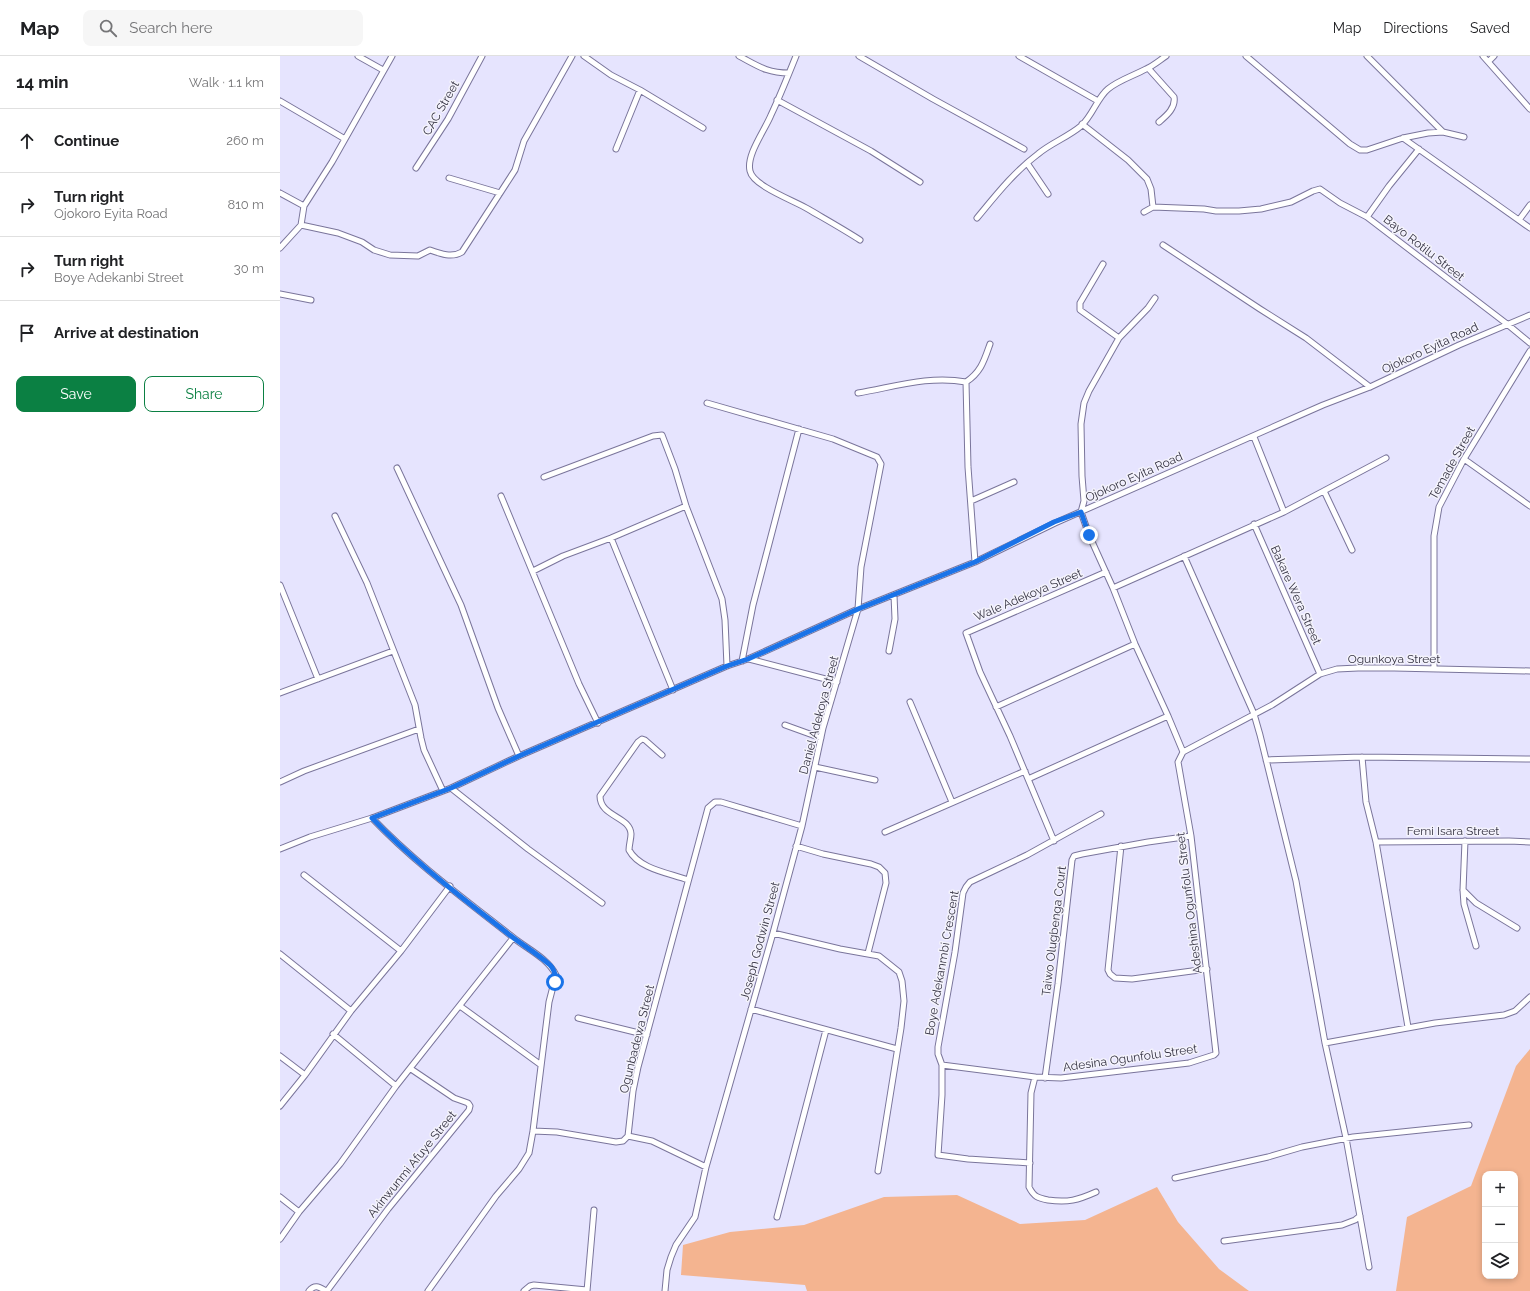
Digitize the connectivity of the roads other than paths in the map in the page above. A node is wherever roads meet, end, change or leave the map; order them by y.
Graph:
1 (358, 56) edge
2 (392, 56) edge
3 (482, 56) edge
4 (572, 56) edge
5 (584, 56) edge
6 (739, 56) edge
7 (796, 56) edge
8 (859, 56) edge
9 (1019, 56) edge
10 (1166, 56) edge
11 (1246, 56) edge
12 (1367, 56) edge
13 (1483, 56) edge
14 (1494, 56) edge
15 (1489, 61) junction
16 (1148, 68) junction
17 (383, 70) junction
18 (789, 73) junction
19 (640, 90) junction
20 (776, 100) junction
21 (280, 101) edge
22 (1098, 101) junction
23 (1530, 109) edge
24 (1159, 122) dead end
25 (1082, 124) junction
26 (703, 128) dead end
27 (1443, 132) junction
28 (1464, 137) dead end
29 (1403, 138) junction
30 (345, 139) junction
31 (616, 149) dead end
32 (1024, 149) dead end
33 (1419, 149) junction
34 (1027, 163) junction
35 (416, 168) dead end
36 (449, 178) dead end
37 (920, 182) dead end
38 (280, 193) edge
39 (500, 193) junction
40 (1048, 194) dead end
41 (1530, 205) edge
42 (304, 206) junction
43 (1153, 207) junction
44 (1144, 212) dead end
45 (1367, 217) junction
46 (977, 218) dead end
47 (1519, 220) junction
48 (300, 224) junction
49 (1530, 228) edge
50 (860, 240) dead end
51 (1163, 245) dead end
52 (280, 248) edge
53 (1103, 264) dead end
54 (280, 294) edge
55 (1155, 298) dead end
56 (311, 300) dead end
57 (1530, 315) edge
58 (1508, 324) junction
59 (1119, 338) junction
60 (1530, 343) edge
61 (990, 344) dead end
62 (1530, 351) edge
63 (966, 382) junction
64 (1370, 387) junction
65 (858, 393) dead end
66 (707, 403) dead end
67 (799, 429) junction
68 (1254, 437) junction
69 (1386, 458) dead end
70 (1464, 459) junction
71 (398, 468) dead end
72 (544, 477) dead end
73 (1014, 482) dead end
74 (1324, 491) junction
75 (502, 496) dead end
76 (971, 501) junction
77 (686, 506) junction
78 (1530, 506) edge
79 (1081, 512) junction
80 (1284, 512) junction
81 (335, 516) dead end
82 (1254, 524) junction
83 (611, 538) junction
84 (1352, 550) dead end
85 (1184, 556) junction
86 (975, 562) junction
87 (533, 571) junction
88 (1106, 572) junction
89 (280, 585) edge
90 (1114, 588) junction
91 (894, 595) junction
92 (858, 609) junction
93 (1135, 644) junction
94 (393, 651) junction
95 (889, 651) dead end
96 (748, 659) junction
97 (742, 661) junction
98 (727, 666) junction
99 (1434, 669) junction
100 (1530, 671) edge
101 (1320, 674) junction
102 (318, 679) junction
103 (837, 682) junction
104 (673, 690) junction
105 (280, 693) edge
106 (910, 702) dead end
107 (996, 707) junction
108 (1254, 714) junction
109 (1168, 716) junction
110 (598, 723) junction
111 (785, 725) dead end
112 (419, 729) junction
113 (821, 738) junction
114 (1183, 752) junction
115 (662, 755) dead end
116 (519, 756) junction
117 (1362, 757) junction
118 (1530, 759) edge
119 (1266, 760) junction
120 (815, 767) junction
121 (1025, 771) junction
122 (1028, 779) junction
123 (875, 780) dead end
124 (280, 782) edge
125 (451, 788) junction
126 (443, 791) junction
127 (952, 802) junction
128 (1101, 814) dead end
129 (372, 818) junction
130 (802, 826) junction
131 (885, 832) dead end
132 (1191, 836) junction
133 (1054, 841) junction
134 (1465, 841) junction
135 (1376, 842) junction
136 (1530, 842) edge
137 (796, 846) junction
138 (1121, 846) junction
139 (280, 849) edge
140 (304, 875) dead end
141 (688, 880) junction
142 (450, 886) junction
143 (1463, 890) junction
144 (602, 903) dead end
145 (1517, 928) dead end
146 (773, 933) junction
147 (513, 938) junction
148 (1476, 946) dead end
149 (401, 951) junction
150 (868, 953) junction
151 (280, 954) edge
152 (1207, 969) junction
153 (1530, 997) edge
154 (460, 1006) junction
155 (752, 1009) junction
156 (351, 1011) junction
157 (578, 1018) dead end
158 (1408, 1027) junction
159 (826, 1030) junction
160 (333, 1034) junction
161 (647, 1035) junction
162 (1325, 1044) junction
163 (897, 1048) junction
164 (1216, 1053) joint
165 (280, 1056) edge
166 (542, 1065) junction
167 (942, 1065) junction
168 (411, 1069) junction
169 (305, 1075) junction
170 (1036, 1077) junction
171 (1045, 1078) junction
172 (396, 1086) junction
173 (280, 1106) edge
174 (1469, 1125) dead end
175 (533, 1131) junction
176 (628, 1136) junction
177 (1346, 1138) junction
178 (1030, 1163) junction
179 (706, 1167) junction
180 (878, 1171) dead end
181 (1175, 1178) dead end
182 (1096, 1192) dead end
183 (280, 1197) edge
184 (594, 1210) dead end
185 (299, 1212) junction
186 (1360, 1216) junction
187 (777, 1217) dead end
188 (280, 1239) edge
189 (1224, 1242) dead end
190 (1369, 1268) dead end
191 (587, 1290) edge
192 (309, 1291) edge
193 (327, 1291) edge
194 (428, 1291) edge
195 (524, 1291) edge
196 (665, 1291) edge

1 - 17 street
2 - 17 street
3 - 35 street, CAC Street
4 - 39 street
5 - 19 street
6 - 18 street
7 - 18 street
8 - 32 street
9 - 22 street
10 - 16 street
11 - 29 street
12 - 27 street
13 - 15 street
14 - 15 street
15 - 23 street
16 - 22 street
16 - 24 street
17 - 30 street
18 - 20 street
19 - 26 street
19 - 31 street
20 - 37 street
20 - 50 street
21 - 30 street
22 - 25 street
25 - 34 street
25 - 43 street
27 - 28 street
27 - 29 street
29 - 33 street
30 - 42 street
33 - 45 street
33 - 47 street
34 - 40 street
34 - 46 street
36 - 39 street
38 - 42 street
39 - 48 street
41 - 47 street
42 - 48 street
43 - 44 street
43 - 45 street, Bayo Rotilu Street
45 - 58 street, Bayo Rotilu Street
47 - 49 street
48 - 52 street
51 - 64 street
53 - 59 street
54 - 56 street
55 - 59 street
57 - 58 street, Ojokoro Eyita Road
58 - 60 street, Bayo Rotilu Street
58 - 64 street, Ojokoro Eyita Road
59 - 79 street
61 - 63 street
62 - 70 street, Temade Street
63 - 65 street
63 - 76 street
64 - 68 street, Ojokoro Eyita Road
66 - 67 street
67 - 92 street, Daniel Adekoya Street
67 - 97 street
68 - 79 street, Ojokoro Eyita Road
68 - 80 street
69 - 74 street
70 - 78 street
70 - 99 street, Temade Street
71 - 116 street
72 - 77 street
73 - 76 street
74 - 80 street
74 - 84 street
75 - 87 street
76 - 86 street
77 - 83 street
77 - 98 street
79 - 86 street, Ojokoro Eyita Road
79 - 88 street
80 - 82 street
81 - 94 street
82 - 85 street
82 - 101 street, Bakare Wera Street
83 - 87 street
83 - 104 street
85 - 90 street
85 - 108 street
86 - 91 street, Ojokoro Eyita Road
87 - 110 street
88 - 90 street
88 - 107 street, Wale Adekoya Street
89 - 102 street
90 - 93 street
91 - 92 street, Ojokoro Eyita Road
91 - 95 street
92 - 96 street, Ojokoro Eyita Road
92 - 103 street, Daniel Adekoya Street
93 - 107 street
93 - 109 street
94 - 102 street
94 - 112 street
96 - 97 street, Ojokoro Eyita Road
96 - 103 street
97 - 98 street, Ojokoro Eyita Road
98 - 104 street, Ojokoro Eyita Road
99 - 100 street, Ogunkoya Street
99 - 101 street, Ogunkoya Street
101 - 108 street, Ogunkoya Street
102 - 105 street
103 - 113 street, Daniel Adekoya Street
104 - 110 street, Ojokoro Eyita Road
106 - 127 street
107 - 121 street
108 - 114 street, Ogunkoya Street
108 - 119 street
109 - 114 street
109 - 122 street
110 - 116 street, Ojokoro Eyita Road
111 - 113 street
112 - 124 street
112 - 126 street
113 - 120 street, Daniel Adekoya Street
114 - 132 street, Adeshina Ogunfolu Street
115 - 141 street
116 - 125 street, Ojokoro Eyita Road
117 - 118 street
117 - 119 street
117 - 135 street
119 - 162 street
120 - 123 street
120 - 130 street, Daniel Adekoya Street
121 - 122 street
121 - 127 street
122 - 133 street
125 - 126 street, Ojokoro Eyita Road
125 - 144 street
126 - 129 street, Ojokoro Eyita Road
127 - 131 street
128 - 133 street
129 - 139 street, Ojokoro Eyita Road
129 - 142 street
130 - 137 street, Joseph Godwin Street
130 - 141 street, Ogunbadewa Street
132 - 138 street, Taiwo Olugbenga Court
132 - 152 street, Adeshina Ogunfolu Street
133 - 167 street, Boye Adekanmbi Crescent
134 - 135 street, Femi Isara Street
134 - 136 street, Femi Isara Street
134 - 143 street
135 - 158 street
137 - 146 street, Joseph Godwin Street
137 - 150 street
138 - 152 street
138 - 171 street, Taiwo Olugbenga Court
140 - 149 street
141 - 161 street, Ogunbadewa Street
142 - 147 street
142 - 149 street
143 - 145 street
143 - 148 street
146 - 150 street
146 - 155 street, Joseph Godwin Street
147 - 154 street
147 - 166 street
149 - 156 street
150 - 163 street
151 - 156 street
152 - 164 street, Adeshina Ogunfolu Street
153 - 158 street
154 - 166 street
154 - 168 street
155 - 159 street, Joseph Godwin Street
155 - 179 street
156 - 160 street
157 - 161 street
158 - 162 street
159 - 163 street, Joseph Godwin Street
159 - 187 street
160 - 169 street
160 - 172 street
161 - 176 street, Ogunbadewa Street
162 - 177 street
163 - 180 street
164 - 171 street, Adesina Ogunfolu Street
165 - 169 street
166 - 175 street
167 - 170 street, Adesina Ogunfolu Street
167 - 178 street, Boye Adekanmbi Crescent
168 - 172 street
168 - 193 street, Akinwunmi Afuye Street
169 - 173 street
170 - 171 street, Adesina Ogunfolu Street
170 - 178 street
172 - 185 street
174 - 177 street
175 - 176 street
175 - 194 street
176 - 179 street
177 - 181 street
177 - 186 street
178 - 182 street
179 - 196 street
183 - 185 street
184 - 191 street
185 - 188 street
186 - 189 street
186 - 190 street
191 - 195 street
192 - 193 street

